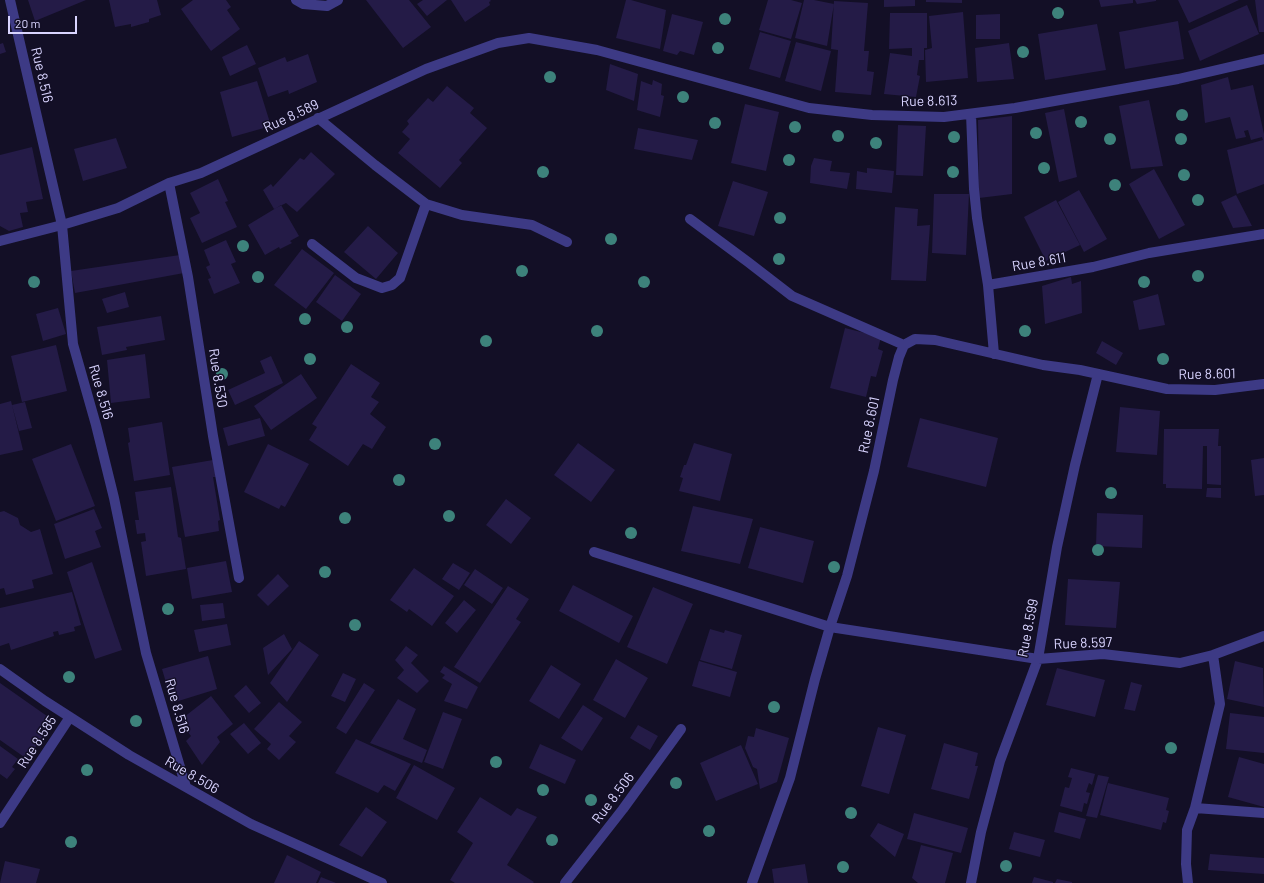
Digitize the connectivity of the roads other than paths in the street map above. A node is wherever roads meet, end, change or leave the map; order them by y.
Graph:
1 (10, 0) edge
2 (296, 0) edge
3 (338, 0) edge
4 (597, 50) joint
5 (1264, 59) edge
6 (970, 114) junction
7 (318, 118) junction
8 (169, 184) junction
9 (426, 204) junction
10 (690, 219) dead end
11 (62, 225) junction
12 (1264, 234) edge
13 (0, 241) edge
14 (567, 242) dead end
15 (312, 244) dead end
16 (988, 285) junction
17 (904, 345) junction
18 (994, 354) junction
19 (1098, 374) junction
20 (1264, 384) edge
21 (594, 552) dead end
22 (239, 578) dead end
23 (830, 627) junction
24 (1264, 636) edge
25 (1213, 655) junction
26 (1038, 659) junction
27 (0, 670) edge
28 (70, 717) junction
29 (681, 729) dead end
30 (186, 787) junction
31 (1195, 808) junction
32 (1264, 813) edge
33 (0, 823) edge
34 (382, 883) edge
35 (565, 883) edge
36 (752, 883) edge
37 (971, 883) edge
38 (1188, 883) edge

1 - 11 street, Rue 8.516
2 - 3 street
4 - 6 street, Rue 8.613
4 - 7 street, Rue 8.589
5 - 6 street, Rue 8.613
6 - 16 street
7 - 8 street, Rue 8.589
7 - 9 street
8 - 11 street, Rue 8.589
8 - 22 street, Rue 8.530
9 - 14 street
9 - 15 street
10 - 17 street
11 - 13 street, Rue 8.589
11 - 30 street, Rue 8.516
12 - 16 street, Rue 8.611
16 - 18 street
17 - 18 street, Rue 8.601
17 - 23 street, Rue 8.601
18 - 19 street, Rue 8.601
19 - 20 street, Rue 8.601
19 - 26 street, Rue 8.599
21 - 23 street
23 - 26 street, Rue 8.597
23 - 36 street, Rue 8.601
24 - 25 street, Rue 8.597
25 - 26 street, Rue 8.597
25 - 31 street
26 - 37 street, Rue 8.599
27 - 28 street, Rue 8.506
28 - 30 street, Rue 8.506
28 - 33 street, Rue 8.585
29 - 35 street, Rue 8.506
30 - 34 street, Rue 8.506
31 - 32 street
31 - 38 street

